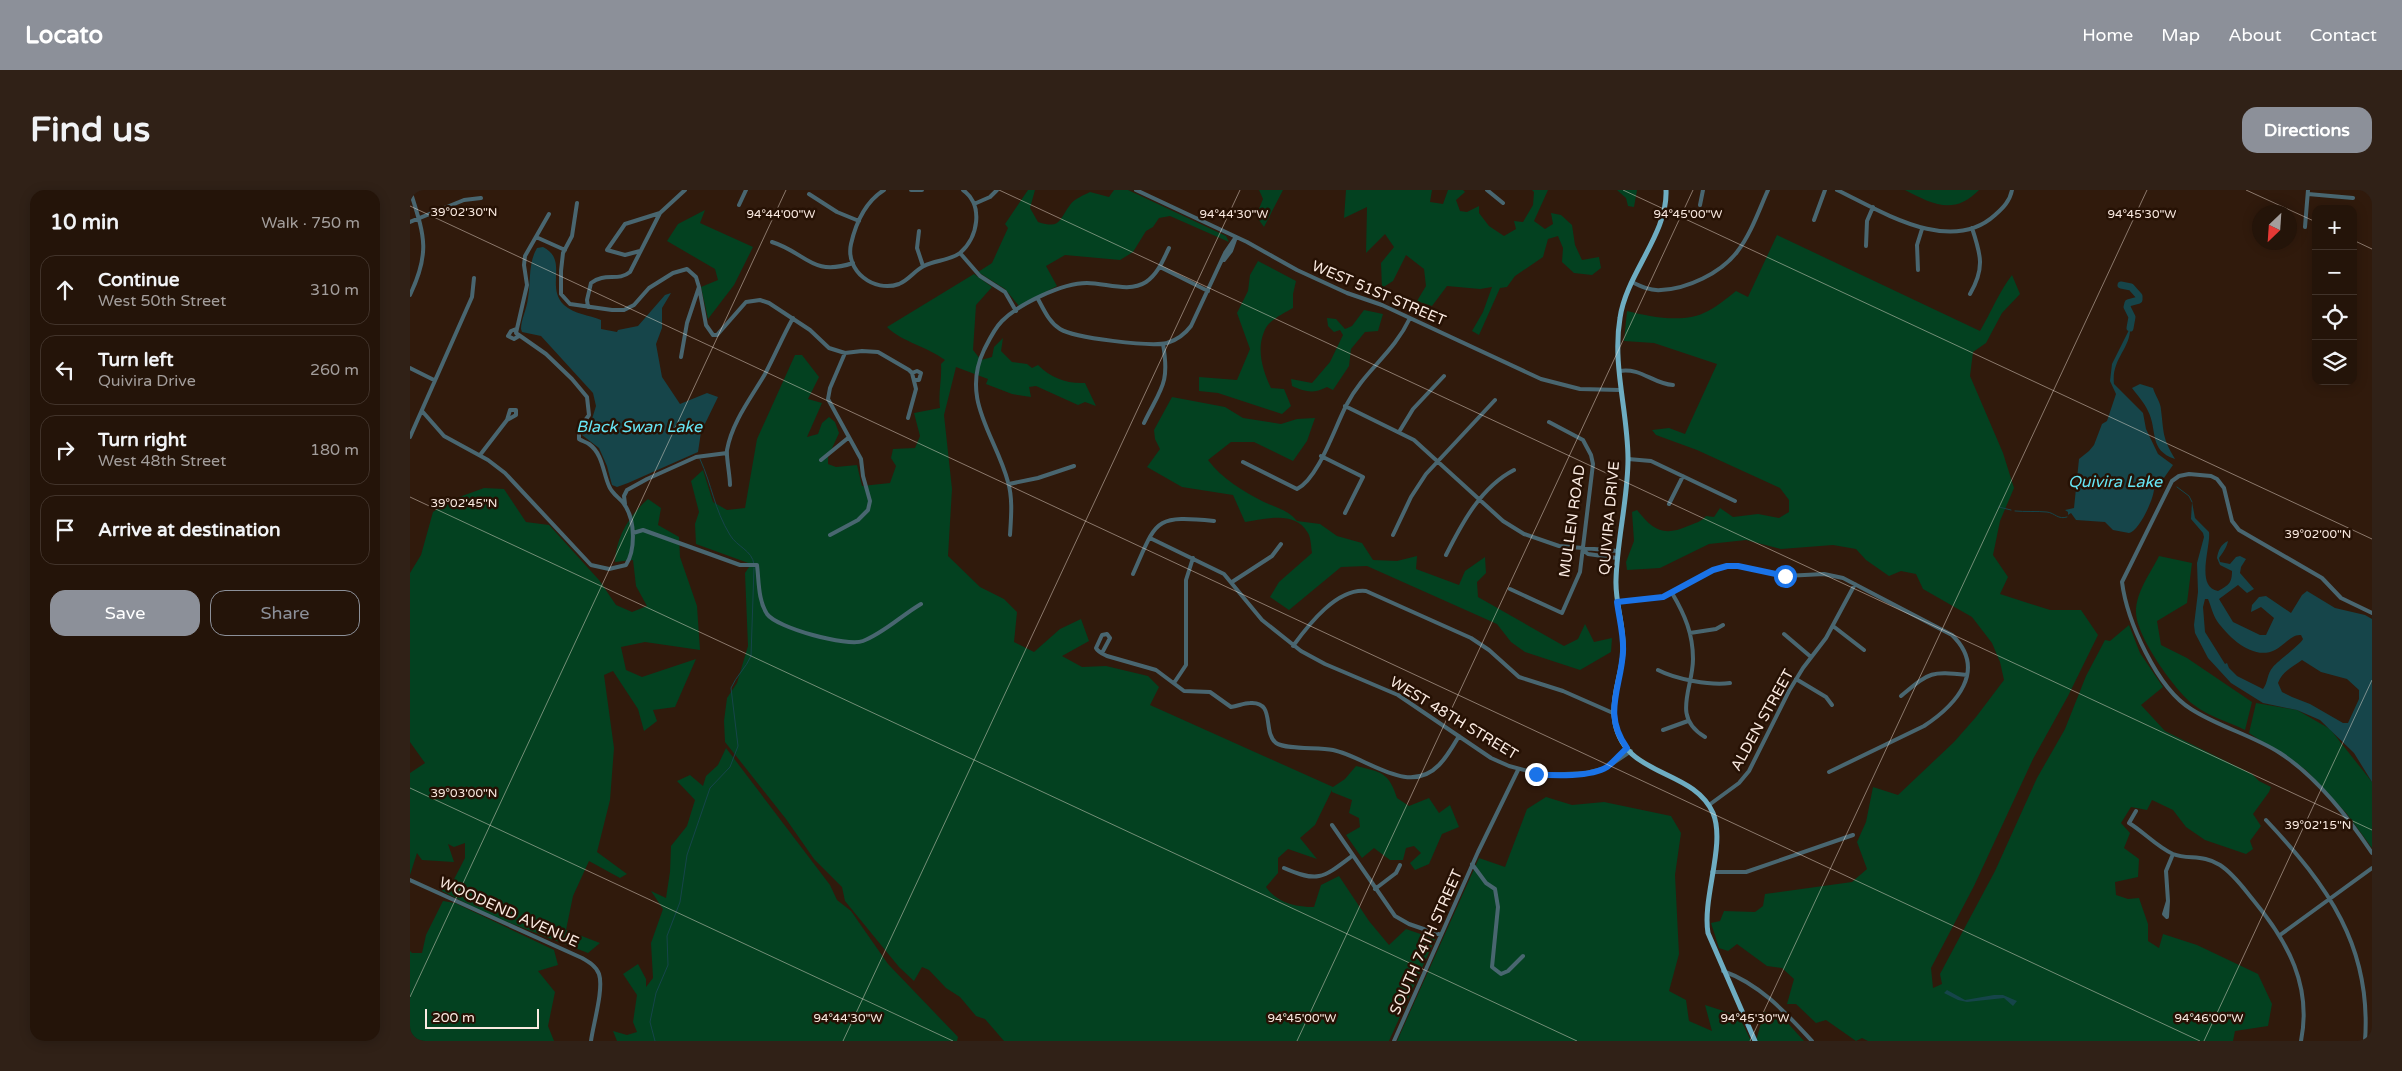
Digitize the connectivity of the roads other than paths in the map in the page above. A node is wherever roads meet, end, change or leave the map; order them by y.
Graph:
1 (410, 190) edge
2 (685, 190) edge
3 (746, 190) edge
4 (884, 190) edge
5 (912, 190) edge
6 (922, 190) edge
7 (963, 190) edge
8 (997, 190) edge
9 (1136, 190) edge
10 (1487, 190) edge
11 (1666, 190) edge
12 (1704, 190) edge
13 (1768, 190) edge
14 (1825, 190) edge
15 (1837, 190) edge
16 (2012, 190) edge
17 (2308, 192) edge
18 (809, 194) dead end
19 (481, 198) dead end
20 (2353, 198) dead end
21 (1503, 202) dead end
22 (577, 203) dead end
23 (974, 204) junction
24 (739, 205) dead end
25 (1700, 205) dead end
26 (1873, 207) junction
27 (660, 213) junction
28 (549, 214) dead end
29 (419, 218) junction
30 (1814, 220) dead end
31 (859, 221) junction
32 (410, 222) edge
33 (2305, 227) dead end
34 (1972, 228) junction
35 (1922, 229) junction
36 (919, 231) dead end
37 (1236, 236) junction
38 (536, 237) junction
39 (772, 242) dead end
40 (1866, 246) dead end
41 (1169, 248) dead end
42 (565, 250) junction
43 (640, 251) junction
44 (960, 253) junction
45 (853, 263) junction
46 (923, 266) junction
47 (1160, 267) junction
48 (1918, 270) dead end
49 (474, 278) dead end
50 (1632, 282) junction
51 (699, 287) junction
52 (1208, 291) junction
53 (1970, 294) dead end
54 (410, 295) edge
55 (1038, 299) junction
56 (588, 307) junction
57 (1016, 311) junction
58 (794, 318) junction
59 (1410, 318) junction
60 (516, 329) junction
61 (518, 336) junction
62 (1163, 344) junction
63 (846, 353) junction
64 (681, 357) dead end
65 (410, 368) edge
66 (1619, 371) junction
67 (912, 374) junction
68 (1444, 376) dead end
69 (434, 380) junction
70 (914, 380) junction
71 (1673, 385) dead end
72 (1620, 390) junction
73 (1495, 400) dead end
74 (1345, 406) junction
75 (422, 411) junction
76 (908, 418) dead end
77 (507, 420) dead end
78 (1549, 422) dead end
79 (1144, 423) dead end
80 (1399, 432) junction
81 (410, 437) edge
82 (848, 438) junction
83 (727, 453) junction
84 (480, 455) junction
85 (1321, 456) junction
86 (1628, 459) junction
87 (821, 460) dead end
88 (1438, 461) junction
89 (1243, 462) dead end
90 (1074, 466) dead end
91 (1514, 470) dead end
92 (1683, 476) junction
93 (1009, 484) junction
94 (730, 485) dead end
95 (1480, 500) junction
96 (1735, 501) dead end
97 (1670, 504) dead end
98 (626, 506) junction
99 (1345, 513) dead end
100 (1214, 521) dead end
101 (632, 533) junction
102 (830, 535) dead end
103 (1010, 535) dead end
104 (1393, 535) dead end
105 (1150, 538) junction
106 (1281, 544) dead end
107 (1583, 550) junction
108 (1618, 551) junction
109 (1446, 555) dead end
110 (1193, 558) junction
111 (1617, 558) junction
112 (1133, 574) dead end
113 (1232, 582) junction
114 (1855, 584) junction
115 (1510, 589) dead end
116 (1672, 593) junction
117 (1617, 602) junction
118 (922, 604) dead end
119 (2372, 613) edge
120 (1723, 625) dead end
121 (1833, 626) junction
122 (1690, 633) junction
123 (1784, 634) dead end
124 (1293, 646) junction
125 (1864, 650) dead end
126 (1102, 653) junction
127 (1811, 657) junction
128 (1658, 670) dead end
129 (1967, 675) junction
130 (1690, 679) junction
131 (1796, 679) junction
132 (1174, 683) junction
133 (1730, 683) dead end
134 (1901, 696) dead end
135 (1832, 705) dead end
136 (1613, 713) junction
137 (1688, 720) junction
138 (1663, 730) dead end
139 (1459, 736) junction
140 (1705, 737) dead end
141 (1629, 750) junction
142 (1518, 770) junction
143 (1829, 772) dead end
144 (1709, 805) junction
145 (2136, 811) dead end
146 (2266, 820) dead end
147 (1332, 825) dead end
148 (1853, 835) dead end
149 (2372, 853) edge
150 (2173, 854) junction
151 (1352, 856) junction
152 (1472, 864) junction
153 (1400, 865) dead end
154 (1284, 868) dead end
155 (2372, 868) edge
156 (1712, 872) junction
157 (410, 880) edge
158 (1375, 889) junction
159 (2330, 898) junction
160 (2168, 901) dead end
161 (1441, 934) junction
162 (2280, 935) junction
163 (1523, 956) dead end
164 (1723, 971) junction
165 (590, 1041) edge
166 (1394, 1041) edge
167 (1755, 1041) edge
168 (1812, 1041) edge
169 (2301, 1041) edge
170 (2365, 1041) edge

1 - 29 street
2 - 27 street
3 - 24 street
4 - 31 street
5 - 6 street
7 - 23 street
8 - 23 street
9 - 37 street, WEST 51ST STREET
10 - 21 street
11 - 50 main road, QUIVIRA DRIVE
12 - 25 street
13 - 50 street
14 - 30 street
15 - 26 street
16 - 34 street
17 - 20 street
17 - 33 street
18 - 31 street
19 - 29 street
22 - 42 street
23 - 44 street
26 - 35 street
26 - 40 street
27 - 43 street
27 - 43 street
28 - 38 street
29 - 32 street
29 - 54 street
31 - 45 street
34 - 35 street
34 - 53 street
35 - 48 street
36 - 46 street
37 - 52 street
37 - 59 street, WEST 51ST STREET
38 - 42 street
38 - 60 street
39 - 45 street
41 - 47 street
42 - 56 street
43 - 56 street
44 - 46 street
44 - 57 street
45 - 46 street
47 - 52 street
47 - 55 street
49 - 69 street
50 - 66 main road, QUIVIRA DRIVE
51 - 56 street
51 - 58 street
51 - 64 street
52 - 62 street
55 - 57 street
55 - 62 street
57 - 93 street
58 - 63 street
58 - 83 street
59 - 72 street, WEST 51ST STREET
59 - 74 street
60 - 61 street
60 - 61 street
61 - 98 street
62 - 79 street
63 - 67 street
63 - 82 street
65 - 69 street
66 - 71 street
66 - 72 main road, QUIVIRA DRIVE
67 - 70 street
67 - 70 street
68 - 80 street
69 - 75 street
70 - 76 street
72 - 86 main road, QUIVIRA DRIVE
73 - 88 street
74 - 80 street
74 - 85 street
75 - 81 street
75 - 84 street
77 - 84 street
78 - 107 street, MULLEN ROAD
80 - 88 street
82 - 87 street
82 - 102 street
83 - 94 street
83 - 98 street
84 - 101 street
85 - 89 street
85 - 99 street
86 - 92 street
86 - 108 main road, QUIVIRA DRIVE
88 - 95 street
88 - 104 street
90 - 93 street
91 - 95 street
92 - 96 street
92 - 97 street
93 - 103 street
95 - 107 street
95 - 109 street
98 - 101 street
100 - 105 street
101 - 118 street
105 - 110 street, WEST 48TH STREET
105 - 112 street
106 - 113 street
107 - 108 street
107 - 111 street
107 - 115 street, MULLEN ROAD
108 - 111 main road, QUIVIRA DRIVE
110 - 113 street, WEST 48TH STREET
110 - 132 street
111 - 117 main road, QUIVIRA DRIVE
113 - 124 street, WEST 48TH STREET
114 - 116 street
114 - 121 street, ALDEN STREET
114 - 129 street
116 - 117 street
116 - 122 street
117 - 136 main road, QUIVIRA DRIVE
119 - 149 street
120 - 122 street
121 - 125 street
121 - 127 street, ALDEN STREET
122 - 130 street
123 - 127 street
124 - 136 street
124 - 139 street, WEST 48TH STREET
126 - 126 street
126 - 132 street
127 - 131 street, ALDEN STREET
128 - 130 street
129 - 134 street
129 - 143 street
130 - 133 street
130 - 137 street
131 - 135 street
131 - 144 street, ALDEN STREET
132 - 139 street
136 - 141 main road, QUIVIRA DRIVE
137 - 138 street
137 - 140 street
139 - 142 street, WEST 48TH STREET
141 - 142 street, WEST 48TH STREET
141 - 144 main road, QUIVIRA DRIVE
142 - 152 street, SOUTH 74TH STREET
144 - 156 main road
145 - 150 street
146 - 159 street
147 - 151 street
148 - 156 street
150 - 160 street
150 - 162 street
151 - 154 street
151 - 158 street
152 - 161 street, SOUTH 74TH STREET
152 - 163 street
153 - 158 street
155 - 159 street
156 - 164 main road
157 - 165 street, WOODEND AVENUE
158 - 161 street
159 - 162 street
159 - 170 street
161 - 166 street, SOUTH 74TH STREET
162 - 169 street
164 - 167 main road
164 - 168 street

